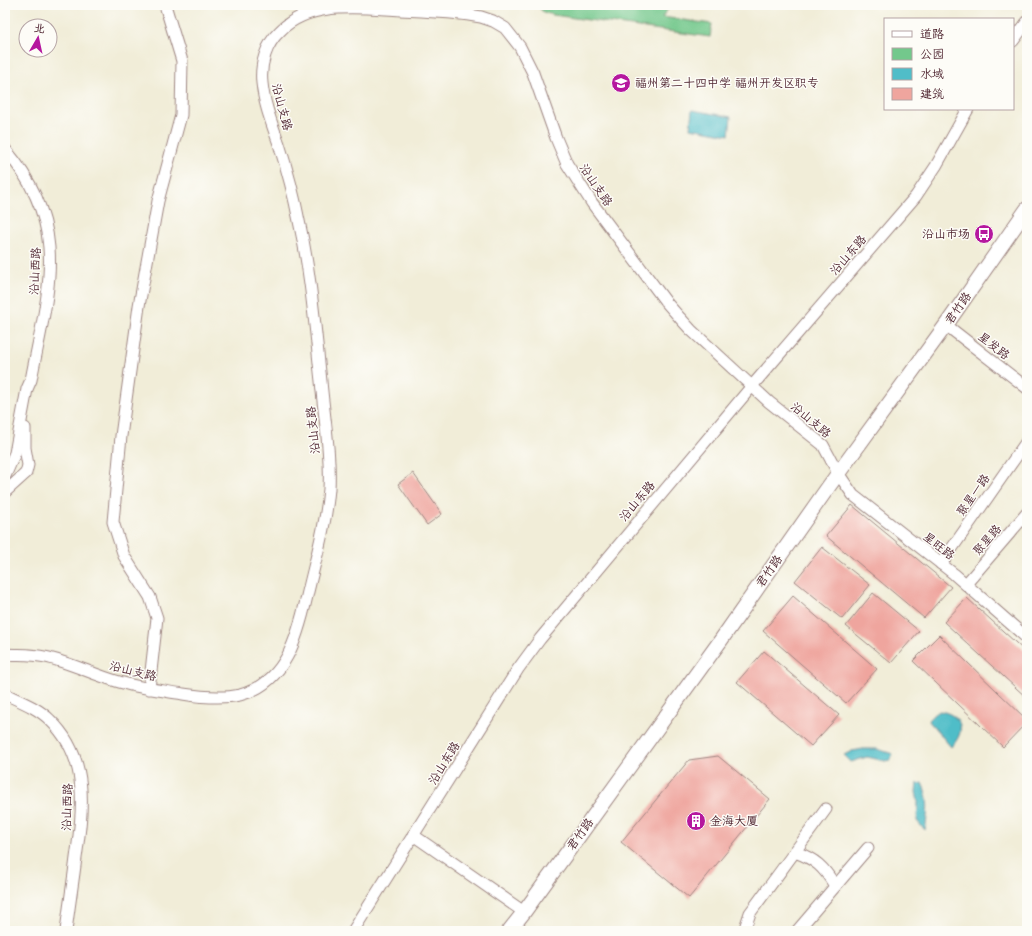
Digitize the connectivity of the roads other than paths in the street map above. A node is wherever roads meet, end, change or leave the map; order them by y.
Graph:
1 (165, 5) edge
2 (1027, 22) edge
3 (1014, 40) edge
4 (967, 110) edge
5 (5, 150) edge
6 (1027, 209) edge
7 (946, 325) junction
8 (31, 380) junction
9 (752, 386) junction
10 (1027, 388) edge
11 (1027, 441) edge
12 (12, 460) junction
13 (28, 465) junction
14 (838, 473) junction
15 (5, 476) edge
16 (5, 492) edge
17 (1027, 514) edge
18 (941, 564) junction
19 (966, 584) junction
20 (1027, 638) edge
21 (5, 654) edge
22 (149, 689) junction
23 (5, 694) edge
24 (826, 809) dead end
25 (413, 835) junction
26 (868, 848) dead end
27 (794, 852) junction
28 (835, 886) junction
29 (524, 912) junction
30 (66, 931) edge
31 (353, 931) edge
32 (509, 931) edge
33 (744, 931) edge
34 (797, 931) edge

1 - 22 street
2 - 3 street
4 - 9 street, 沿山东路
5 - 8 street, 沿山西路
6 - 7 main road, 君竹路
7 - 10 street, 星发路
7 - 14 main road, 君竹路
8 - 12 street, 沿山西路
8 - 13 street, 沿山西路
9 - 14 street, 沿山支路
9 - 22 street, 沿山支路
9 - 25 street, 沿山东路
11 - 18 street, 聚星一路
12 - 13 street
12 - 15 street, 沿山西路
13 - 16 street
14 - 18 street, 星旺路
14 - 29 main road, 君竹路
17 - 19 street, 聚星路
18 - 19 street, 星旺路
19 - 20 street, 星旺路
21 - 22 street, 沿山支路
23 - 30 street, 沿山西路
24 - 27 street
25 - 29 street
25 - 31 street, 沿山东路
26 - 28 street
27 - 28 street
27 - 33 street
28 - 34 street
29 - 32 main road, 君竹路

